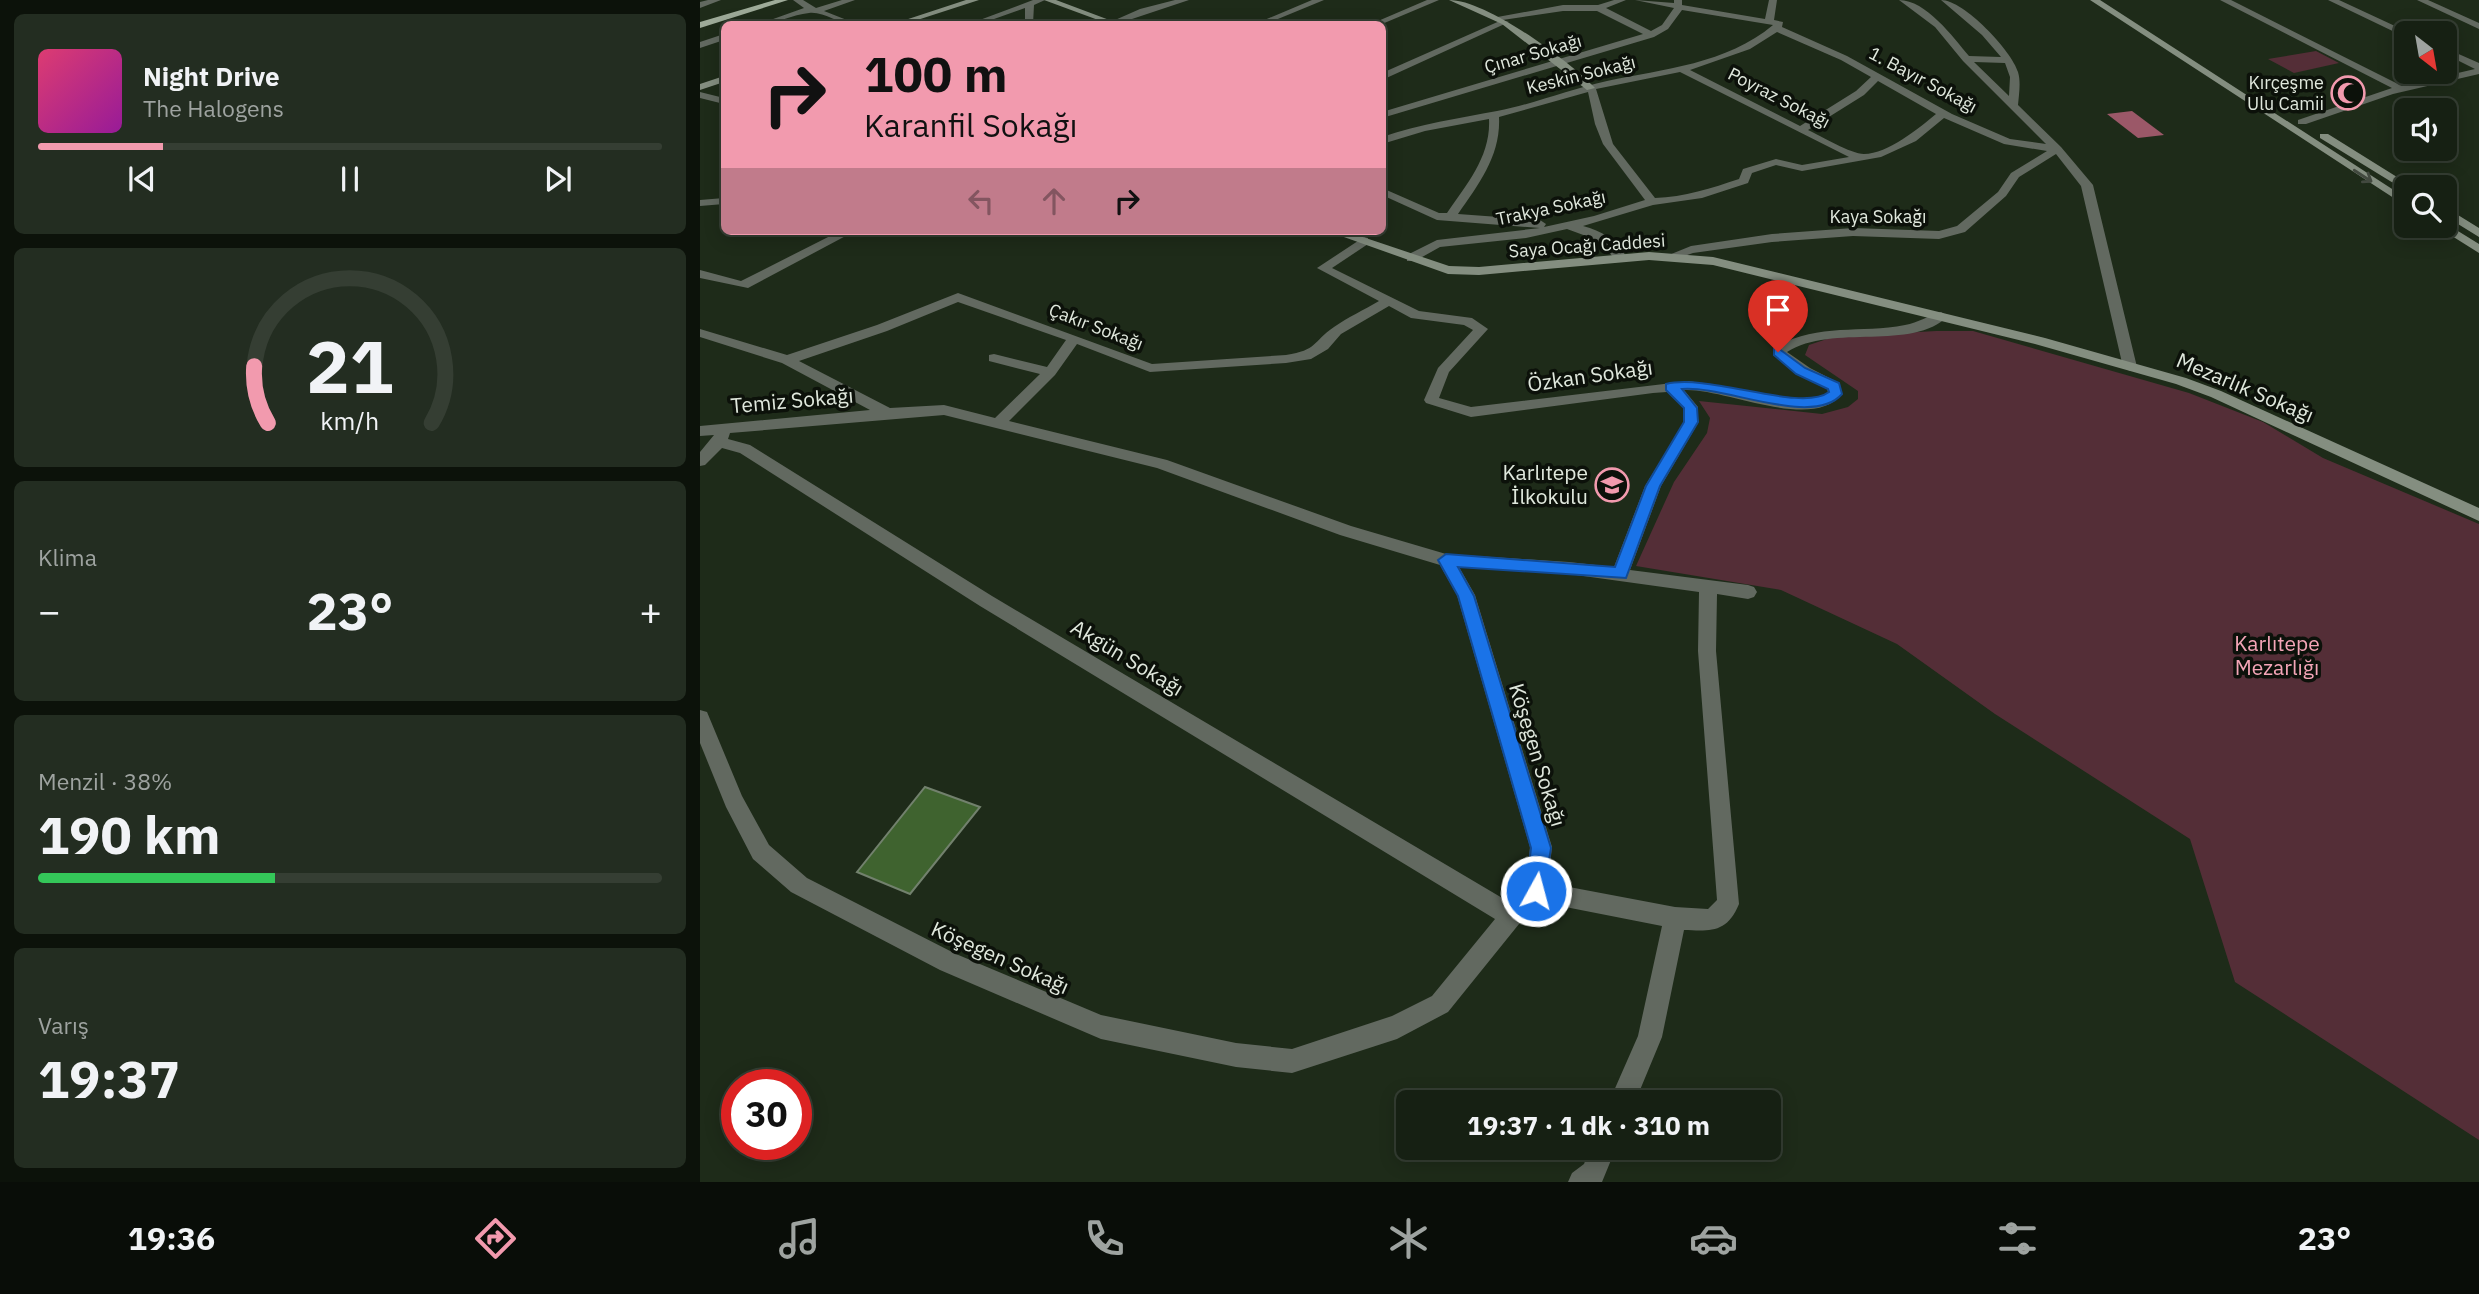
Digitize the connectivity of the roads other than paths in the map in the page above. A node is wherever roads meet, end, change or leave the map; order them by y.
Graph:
1 (717, 0) edge
2 (762, 0) edge
3 (784, 0) edge
4 (797, 0) edge
5 (851, 0) edge
6 (975, 0) edge
7 (1041, 0) edge
8 (1048, 0) edge
9 (1139, 0) edge
10 (1185, 0) edge
11 (1320, 0) edge
12 (1435, 0) edge
13 (1452, 0) edge
14 (1622, 0) edge
15 (1639, 0) edge
16 (1773, 0) edge
17 (1903, 0) edge
18 (1945, 0) edge
19 (2094, 0) edge
20 (2107, 0) edge
21 (2224, 0) edge
22 (2332, 0) edge
23 (2426, 0) edge
24 (1678, 3) edge
25 (1030, 4) junction
26 (1560, 4) edge
27 (700, 5) edge
28 (1600, 8) junction
29 (814, 9) junction
30 (1143, 11) junction
31 (700, 18) edge
32 (1500, 20) junction
33 (774, 21) edge
34 (845, 21) edge
35 (907, 21) edge
36 (982, 21) edge
37 (1030, 21) edge
38 (1105, 21) edge
39 (1120, 21) edge
40 (1267, 21) edge
41 (1382, 21) edge
42 (700, 25) edge
43 (1775, 25) junction
44 (2479, 26) edge
45 (2394, 28) edge
46 (1651, 35) junction
47 (721, 38) edge
48 (700, 45) edge
49 (2457, 57) edge
50 (1966, 59) junction
51 (2009, 60) junction
52 (1557, 63) junction
53 (2479, 69) edge
54 (1683, 70) junction
55 (1386, 75) edge
56 (1877, 76) junction
57 (721, 80) edge
58 (700, 87) edge
59 (1590, 88) junction
60 (2399, 88) junction
61 (700, 95) edge
62 (721, 101) edge
63 (2013, 106) junction
64 (1943, 113) junction
65 (1386, 114) edge
66 (1494, 114) junction
67 (2302, 122) junction
68 (2287, 125) junction
69 (1800, 130) junction
70 (1386, 139) edge
71 (2337, 144) junction
72 (2321, 147) junction
73 (2057, 149) junction
74 (1859, 157) junction
75 (2394, 179) edge
76 (1386, 193) edge
77 (2394, 195) edge
78 (721, 201) edge
79 (1651, 202) junction
80 (700, 203) edge
81 (1450, 217) junction
82 (2457, 219) edge
83 (1562, 226) junction
84 (2479, 233) edge
85 (841, 235) edge
86 (1345, 235) edge
87 (2457, 235) edge
88 (1364, 241) junction
89 (2479, 249) edge
90 (1670, 257) junction
91 (1411, 258) junction
92 (1622, 259) junction
93 (700, 274) edge
94 (1389, 301) junction
95 (1941, 316) junction
96 (700, 333) edge
97 (1073, 340) junction
98 (993, 358) dead end
99 (787, 360) junction
100 (2130, 367) junction
101 (1050, 372) junction
102 (1670, 387) junction
103 (888, 413) junction
104 (1000, 422) junction
105 (700, 431) edge
106 (722, 435) junction
107 (700, 461) edge
108 (2479, 515) edge
109 (1446, 560) junction
110 (1620, 573) junction
111 (1708, 585) junction
112 (1748, 592) dead end
113 (700, 718) edge
114 (1536, 891) junction
115 (1511, 916) junction
116 (1675, 918) junction
117 (1627, 1090) edge
118 (1598, 1160) edge
119 (1591, 1179) edge

1 - 27 street
2 - 31 main road
3 - 42 main road
4 - 29 street
5 - 29 street
6 - 35 street
7 - 25 street
8 - 38 street
9 - 30 street
10 - 30 street
11 - 40 street
12 - 41 street
13 - 32 street
14 - 28 street
15 - 24 street, 1. Bayır Sokağı
16 - 43 street
17 - 50 street
18 - 51 street
19 - 68 street
20 - 67 street
21 - 60 street
22 - 45 street
23 - 44 street
24 - 43 street, 1. Bayır Sokağı
24 - 46 street, Çınar Sokağı
25 - 36 street
25 - 37 street
26 - 28 street
26 - 32 street
28 - 46 street
29 - 33 street
29 - 34 street
30 - 39 street
32 - 52 street
32 - 55 street
43 - 54 street, Keskin Sokağı
43 - 56 street, 1. Bayır Sokağı
46 - 52 street, Çınar Sokağı
47 - 48 street
49 - 53 street
50 - 51 street
50 - 63 street
51 - 63 street
52 - 59 street
52 - 65 street, Çınar Sokağı
53 - 60 street
54 - 59 street, Keskin Sokağı
54 - 69 street, Poyraz Sokağı
56 - 64 street, 1. Bayır Sokağı
56 - 69 street
57 - 58 street
59 - 66 street, Keskin Sokağı
59 - 79 street, Trakya Sokağı
60 - 67 street
61 - 62 street
63 - 73 street
64 - 73 street, 1. Bayır Sokağı
64 - 74 street
66 - 70 street, Keskin Sokağı
66 - 81 street
67 - 68 street
67 - 71 street
68 - 72 street
69 - 74 street, Poyraz Sokağı
71 - 72 street
71 - 75 street
72 -> 77 street
73 - 90 street, Kaya Sokağı
73 - 100 street
74 - 79 street
76 - 81 street
78 - 80 street
79 - 83 street, Trakya Sokağı
81 - 83 street
82 - 84 street
83 - 91 street, Trakya Sokağı
83 - 92 street
85 - 93 street
86 - 88 street, Saya Ocağı Caddesi
87 - 89 street
88 - 91 street, Saya Ocağı Caddesi
88 - 94 street
90 - 92 street, Saya Ocağı Caddesi
90 - 95 street, Saya Ocağı Caddesi
91 - 92 street, Saya Ocağı Caddesi
94 - 97 street, Çakır Sokağı
94 - 102 street, Özkan Sokağı
95 - 100 street, Saya Ocağı Caddesi
95 - 102 street
96 - 99 street
97 - 99 street, Çakır Sokağı
97 - 101 street
98 - 101 street
99 - 103 street
100 - 108 street, Mezarlık Sokağı
101 - 104 street
102 - 110 street, Özkan Sokağı
103 - 104 street
103 - 106 street, Temiz Sokağı
104 - 109 street
105 - 106 street, Temiz Sokağı
106 - 107 street
106 - 115 street, Akgün Sokağı
109 - 110 street
109 - 114 street, Köşegen Sokağı
110 - 111 street
111 - 112 street
111 - 116 street
113 - 115 street, Köşegen Sokağı
114 - 115 street, Köşegen Sokağı
114 - 116 street
116 - 117 street
118 - 119 street

